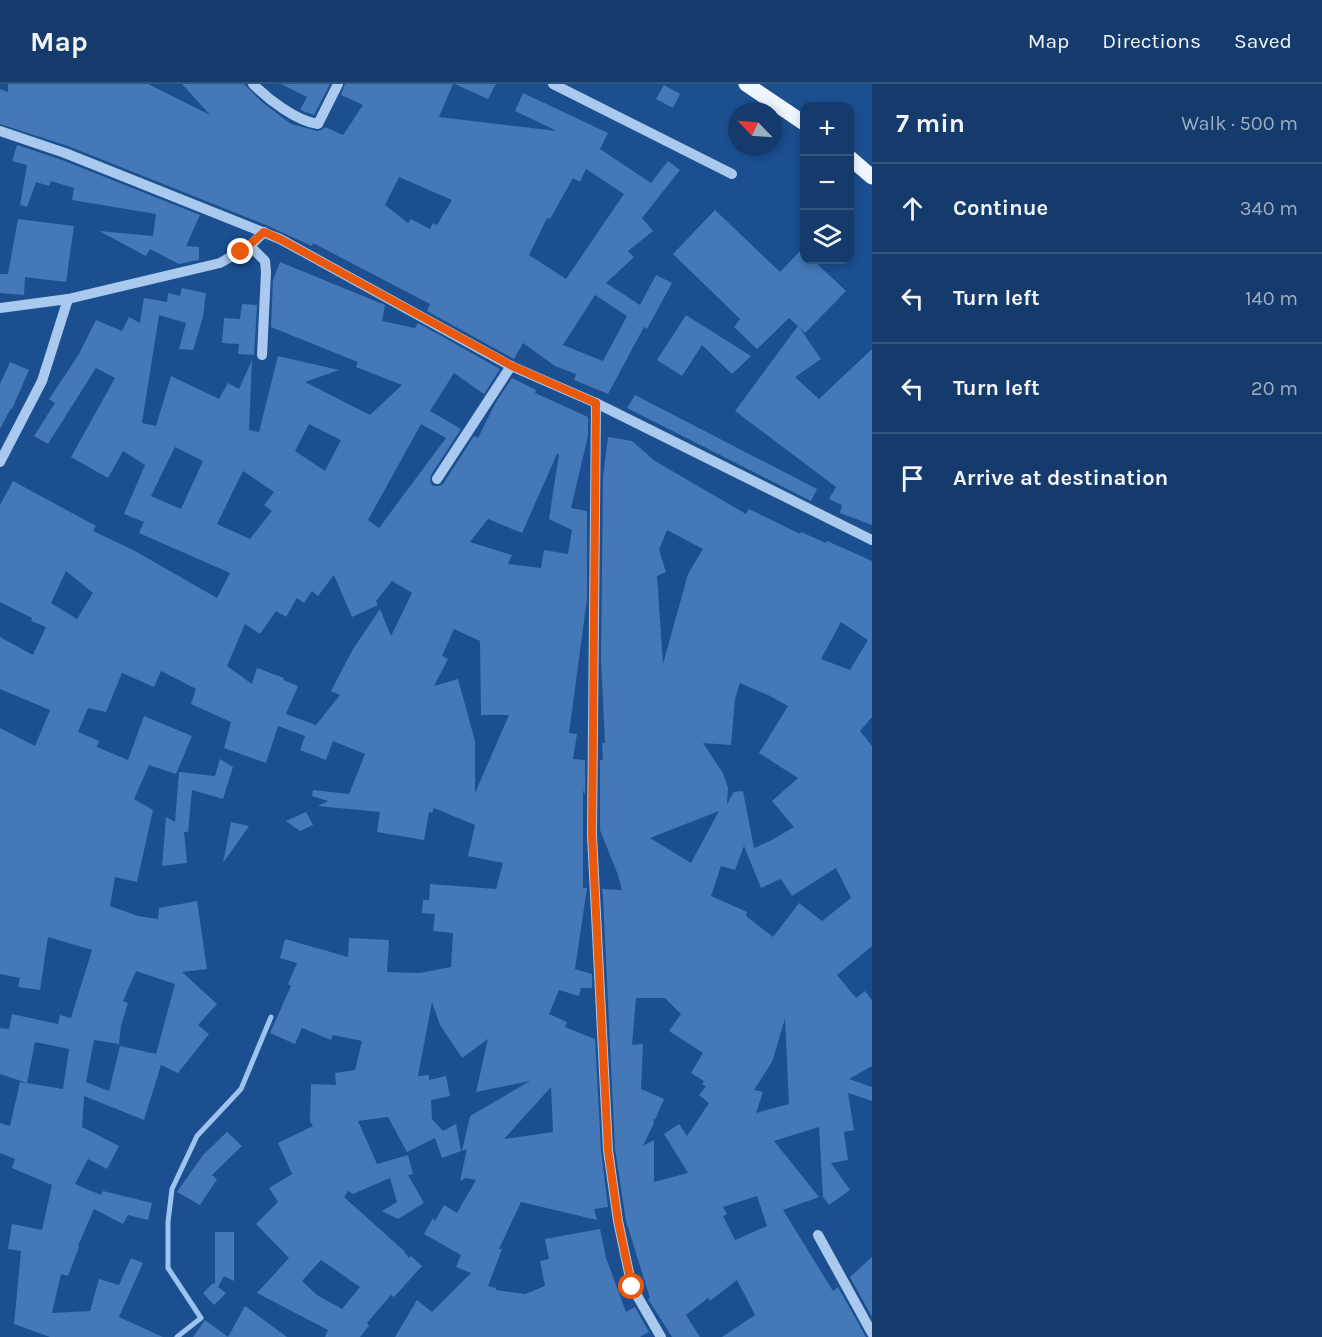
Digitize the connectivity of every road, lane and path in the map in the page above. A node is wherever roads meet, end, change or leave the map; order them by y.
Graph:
1 (253, 84) edge
2 (338, 84) edge
3 (553, 84) edge
4 (746, 84) edge
5 (800, 120) edge
6 (0, 131) edge
7 (854, 162) edge
8 (732, 174) dead end
9 (872, 177) edge
10 (264, 232) junction
11 (250, 246) junction
12 (68, 299) junction
13 (0, 308) edge
14 (262, 355) dead end
15 (512, 366) junction
16 (596, 403) junction
17 (0, 462) edge
18 (436, 479) dead end
19 (872, 540) edge
20 (818, 1235) dead end
21 (872, 1333) edge
22 (661, 1337) edge

1 - 2 street
3 - 8 street
4 - 5 main road
6 - 10 street
7 - 9 main road
10 - 11 street
10 - 15 street
11 - 12 street
11 - 14 street
12 - 13 street
12 - 17 street
15 - 16 street
15 - 18 street
16 - 19 street
16 - 22 street
20 - 21 street

